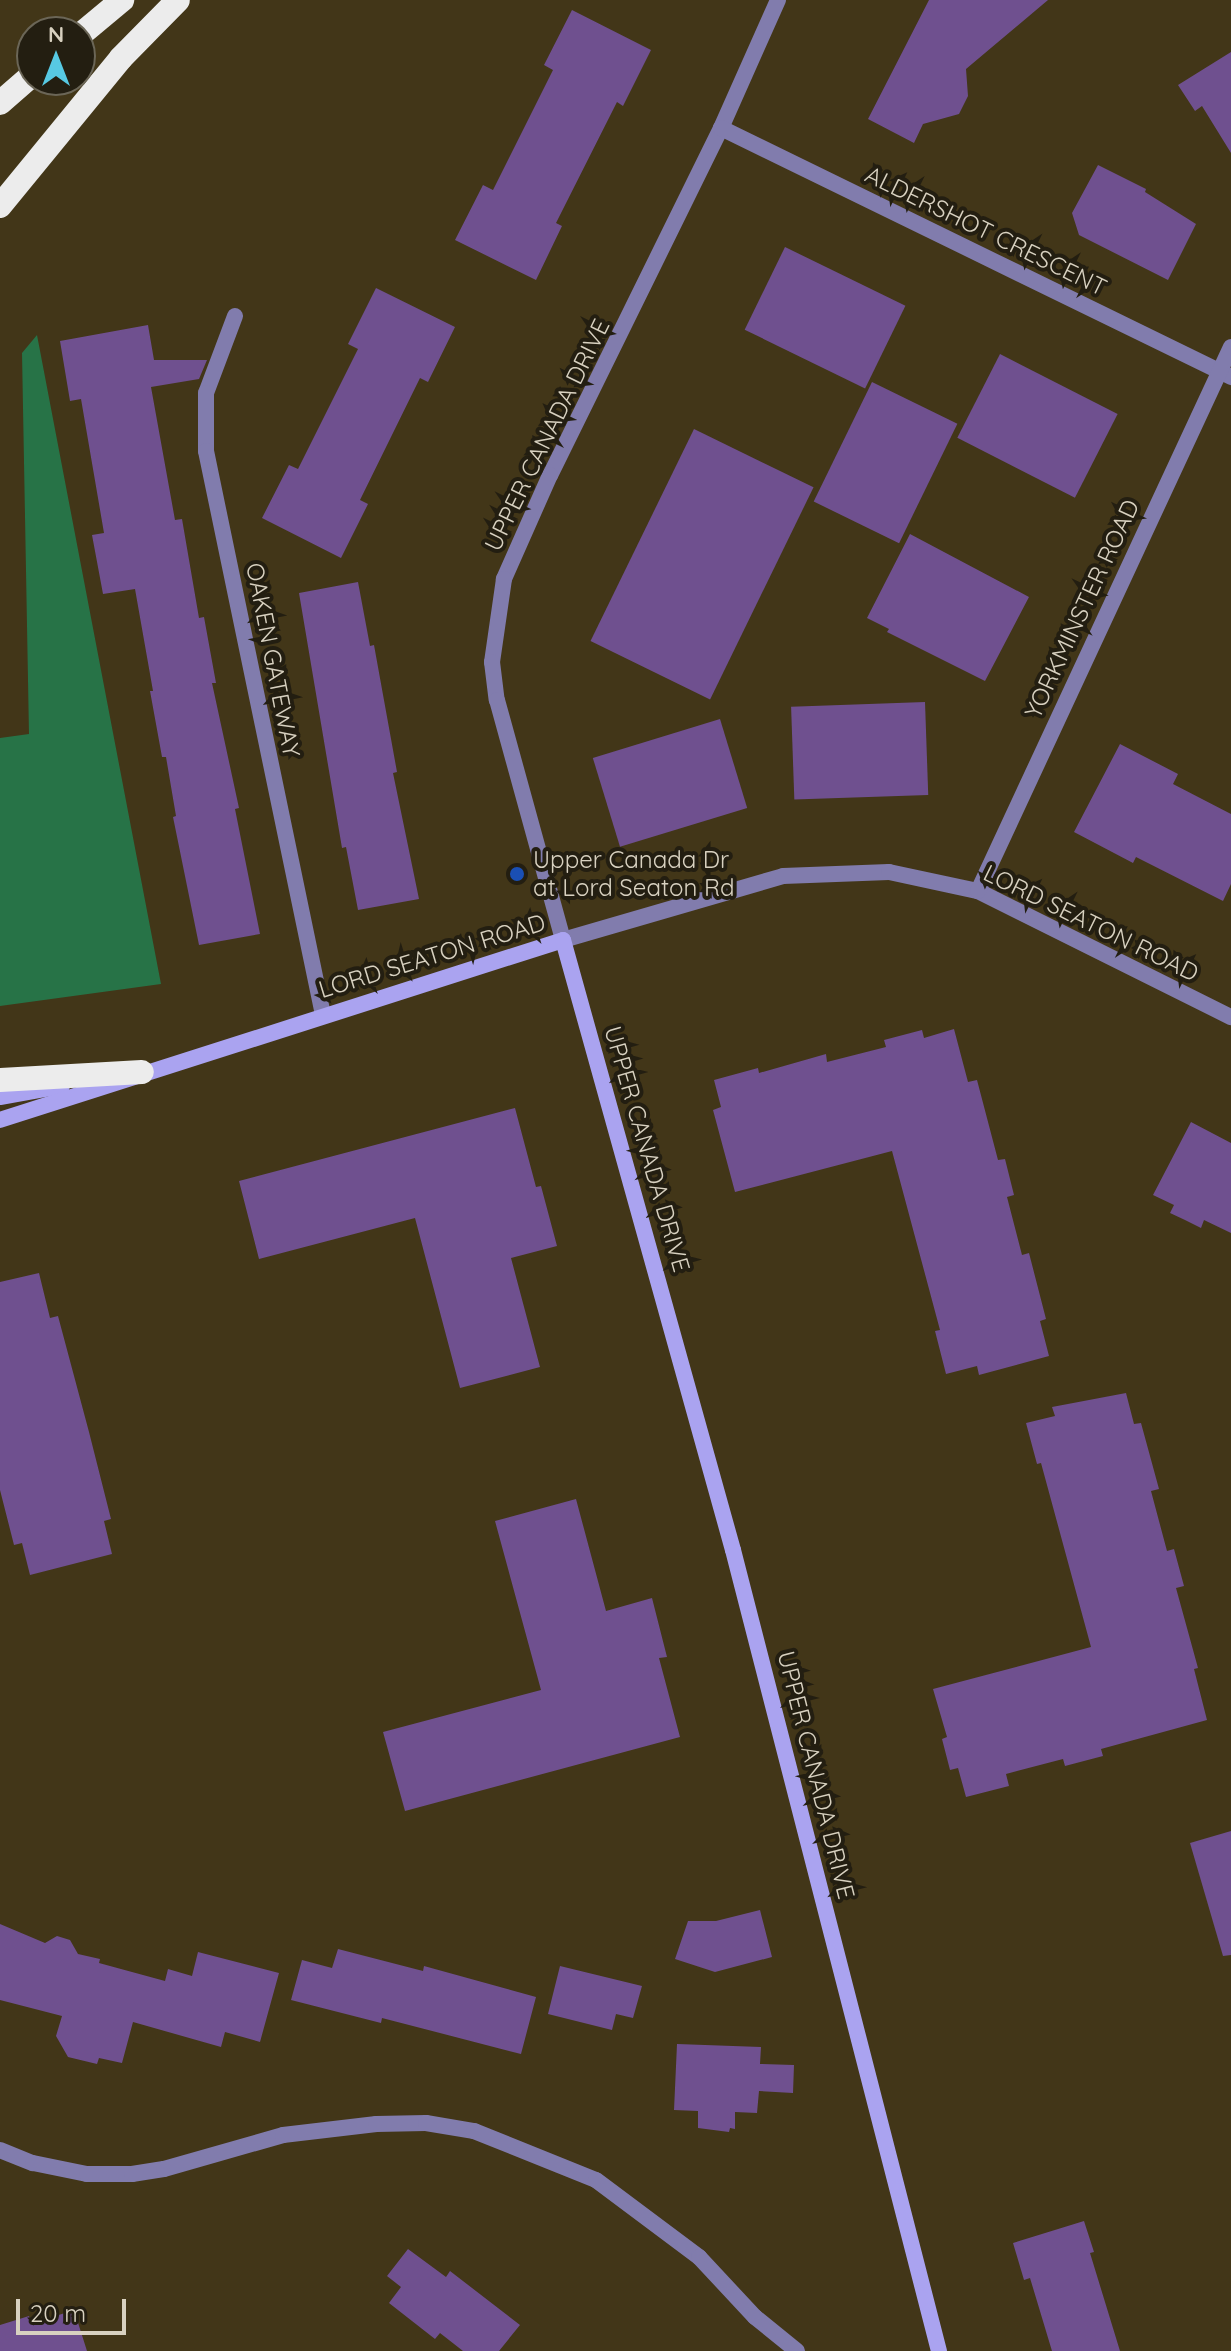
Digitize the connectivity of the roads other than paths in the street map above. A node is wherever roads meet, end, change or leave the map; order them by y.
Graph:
1 (122, 0) edge
2 (178, 0) edge
3 (778, 0) edge
4 (96, 22) edge
5 (16, 89) edge
6 (0, 103) edge
7 (721, 128) junction
8 (0, 206) edge
9 (235, 316) dead end
10 (1231, 347) edge
11 (1225, 374) edge
12 (978, 891) junction
13 (563, 940) junction
14 (323, 1015) junction
15 (1231, 1017) edge
16 (142, 1072) junction
17 (0, 1080) edge
18 (0, 1097) edge
19 (0, 1120) edge
20 (0, 2150) edge
21 (797, 2351) edge
22 (939, 2351) edge

1 - 4 highway
2 - 8 highway
3 - 7 street, UPPER CANADA DRIVE
5 - 6 highway
7 - 11 street, ALDERSHOT CRESCENT
7 - 13 street, UPPER CANADA DRIVE
9 - 14 street, OAKEN GATEWAY
10 - 11 street, YORKMINSTER ROAD
11 - 12 street, YORKMINSTER ROAD
12 - 13 street, LORD SEATON ROAD
12 - 15 street, LORD SEATON ROAD
13 - 14 street, LORD SEATON ROAD
13 - 22 street, UPPER CANADA DRIVE
14 - 16 street, LORD SEATON ROAD
16 - 17 highway
16 - 18 street, LORD SEATON ROAD
16 - 19 street, LORD SEATON ROAD
20 - 21 street

